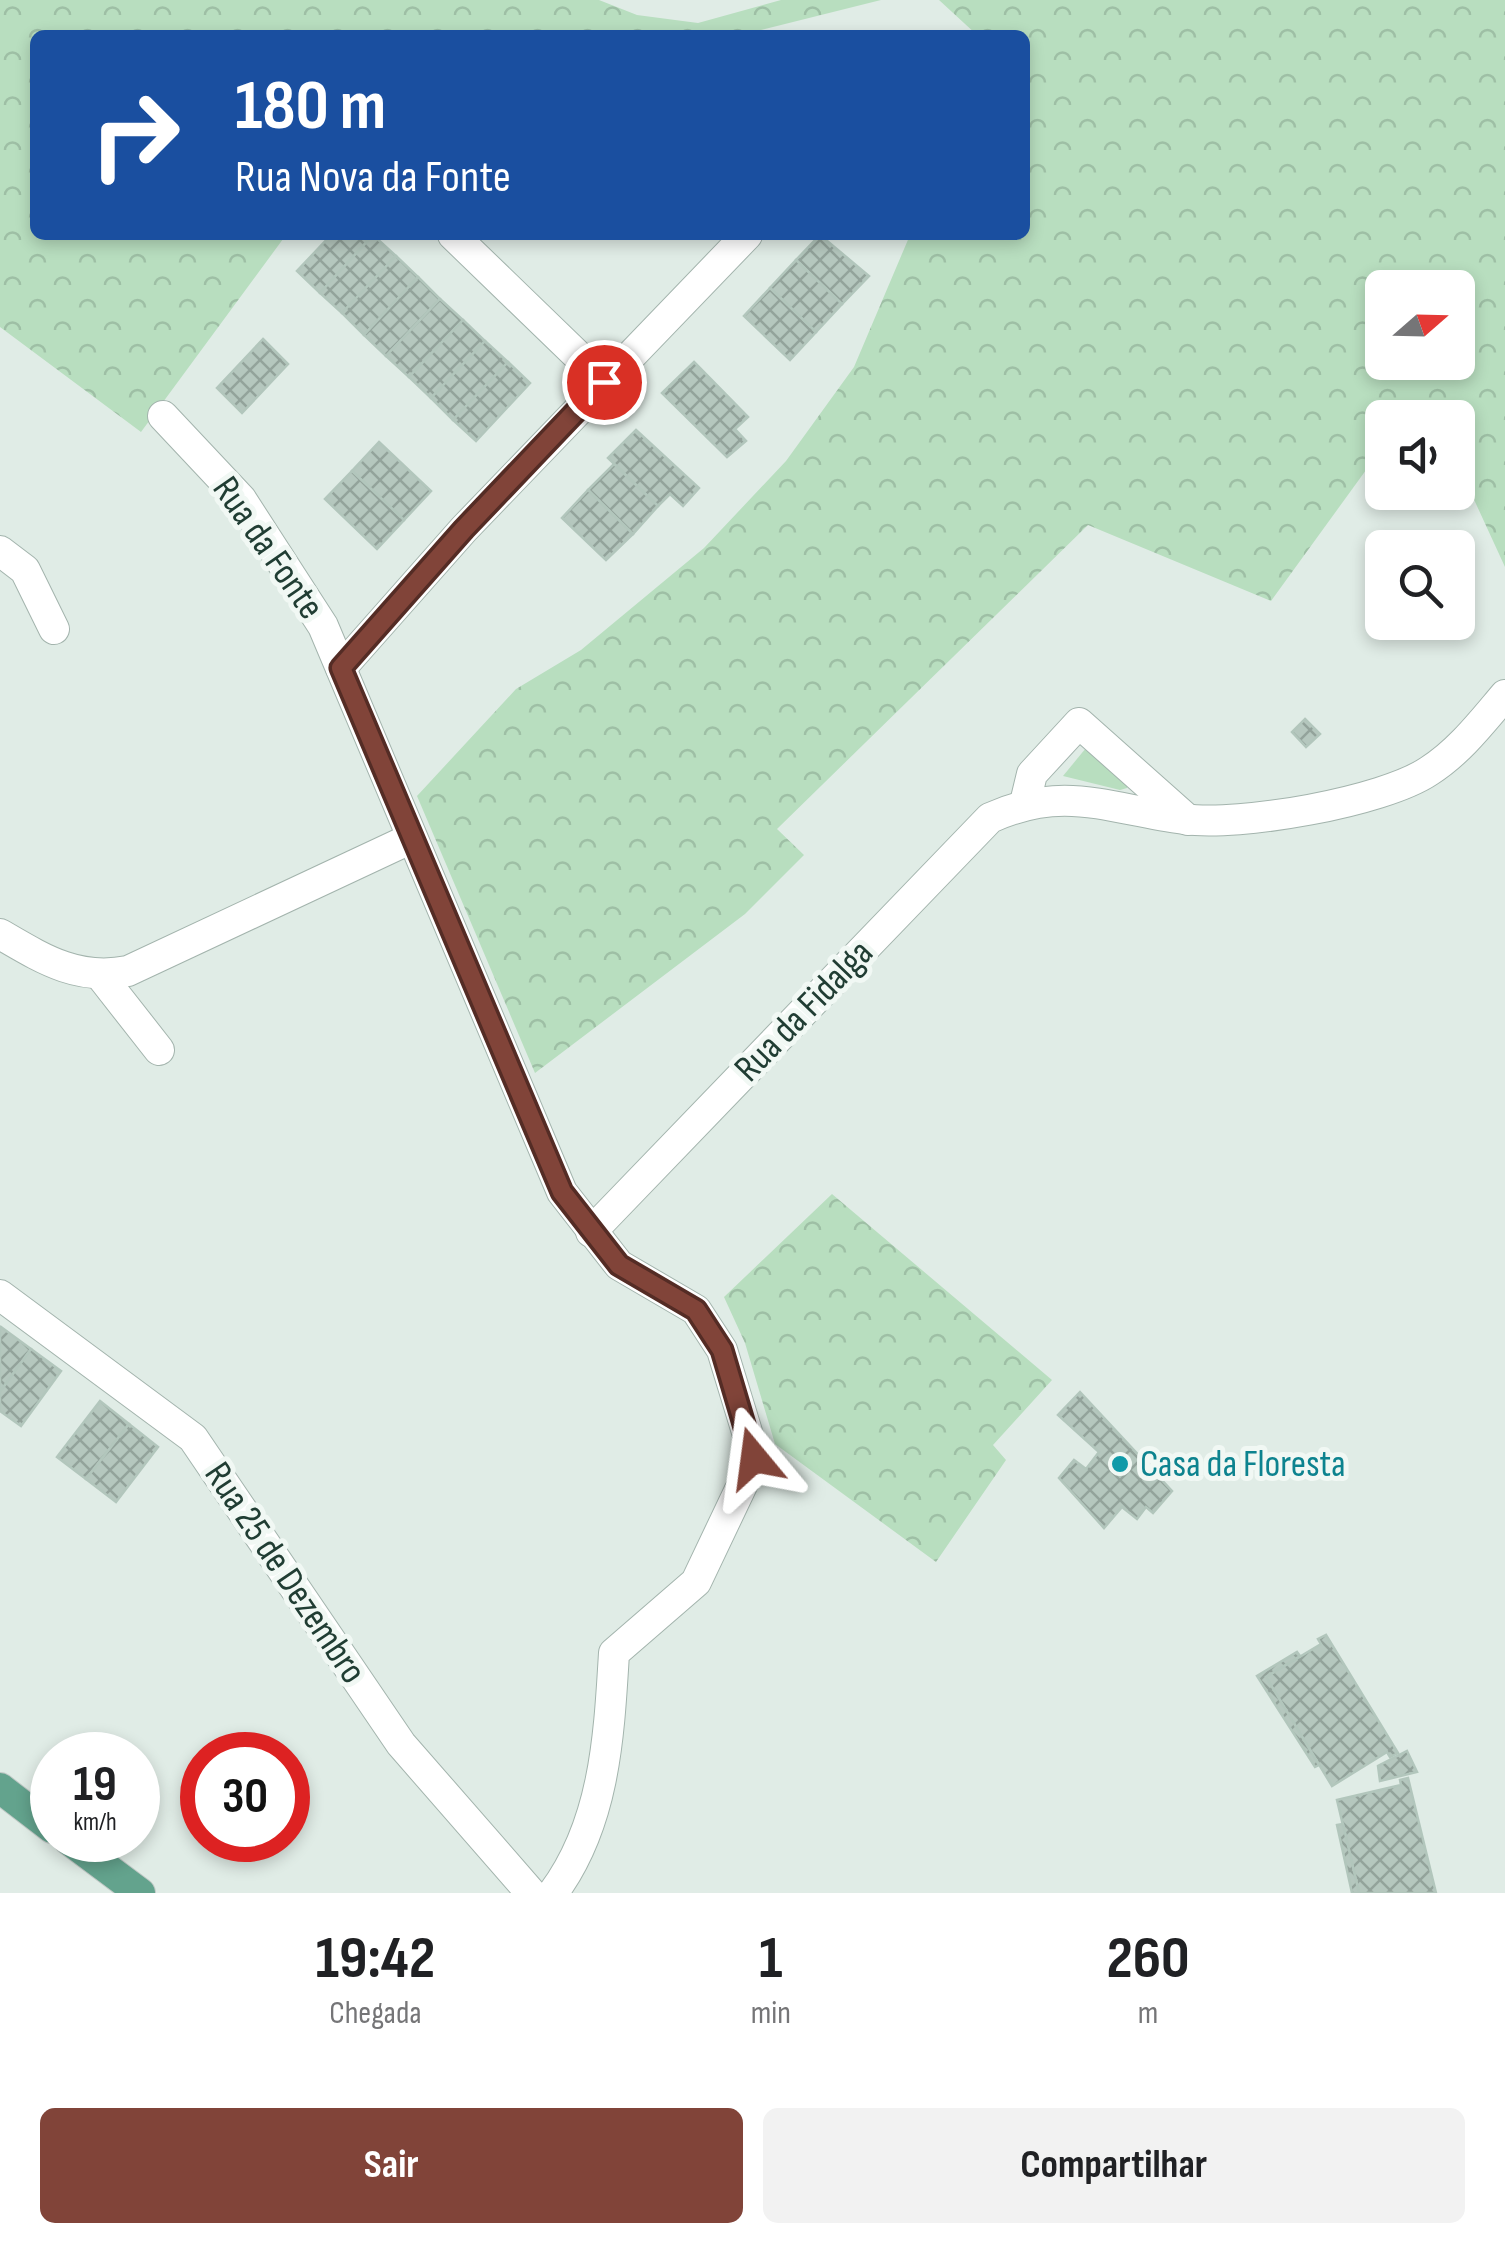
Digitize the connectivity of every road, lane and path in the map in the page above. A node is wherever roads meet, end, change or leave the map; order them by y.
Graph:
1 (457, 240) edge
2 (742, 240) edge
3 (604, 382) junction
4 (162, 416) dead end
5 (0, 551) edge
6 (54, 630) dead end
7 (341, 668) junction
8 (1505, 695) edge
9 (1025, 803) junction
10 (1188, 820) junction
11 (412, 838) junction
12 (0, 934) edge
13 (101, 976) junction
14 (159, 1050) dead end
15 (590, 1232) junction
16 (0, 1294) edge
17 (0, 1788) edge
18 (30, 1811) edge
19 (98, 1862) edge
20 (140, 1893) edge
21 (532, 1893) edge
22 (553, 1893) edge

1 - 3 street
2 - 3 street
3 - 7 street
4 - 7 street, Rua da Fonte
5 - 6 street
7 - 11 street, Rua da Fonte
8 - 10 street, Rua da Fidalga
9 - 10 street, Rua da Fidalga
9 - 10 street
9 - 15 street, Rua da Fidalga
11 - 13 street
11 - 15 street, Rua da Fonte
12 - 13 street
13 - 14 street
15 - 22 street, Rua da Fonte
16 - 21 street, Rua 25 de Dezembro
17 - 18 main road
19 - 20 main road

